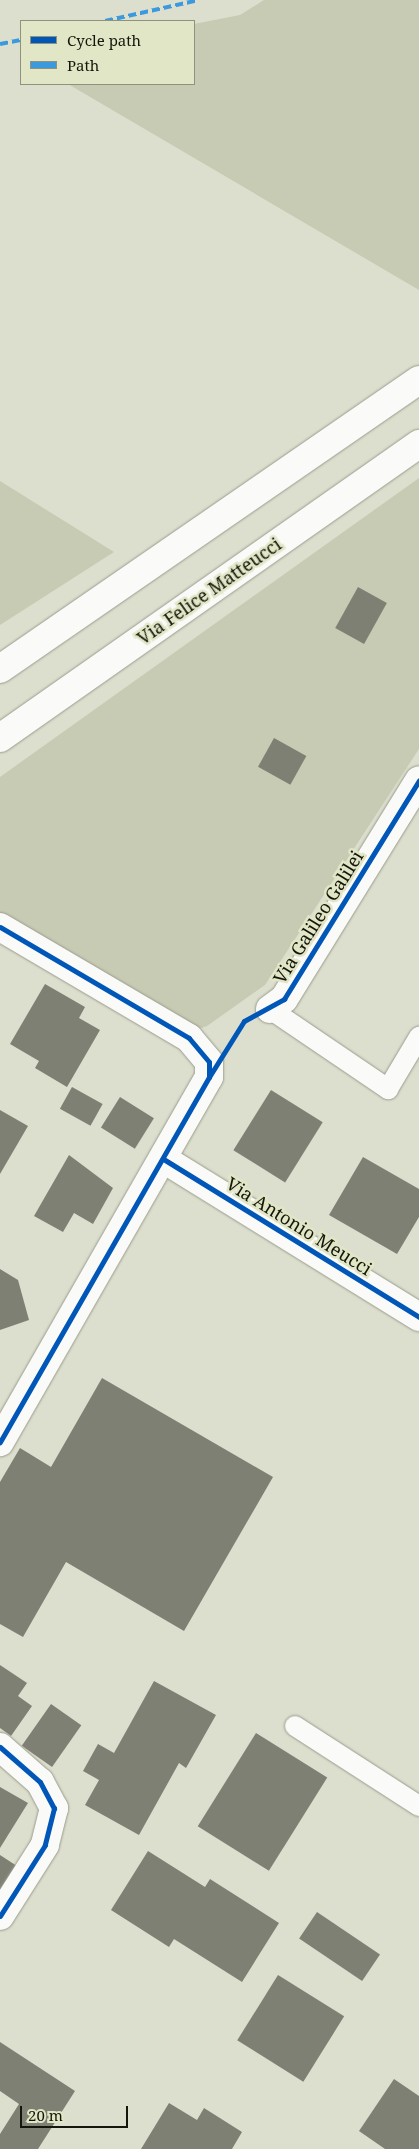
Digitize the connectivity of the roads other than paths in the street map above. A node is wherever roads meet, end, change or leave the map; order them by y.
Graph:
1 (419, 380) edge
2 (419, 444) edge
3 (0, 669) edge
4 (0, 738) edge
5 (419, 780) edge
6 (0, 927) edge
7 (270, 1009) joint
8 (419, 1037) edge
9 (165, 1160) junction
10 (419, 1316) edge
11 (0, 1442) edge
12 (295, 1726) dead end
13 (0, 1747) edge
14 (419, 1806) edge
15 (0, 1916) edge

1 - 3 street
2 - 4 street, Via Felice Matteucci
5 - 7 street, Via Galileo Galilei
6 - 9 street
7 - 8 lane, Via Galileo Galilei
9 - 10 street, Via Antonio Meucci
9 - 11 street
12 - 14 lane
13 - 15 street

